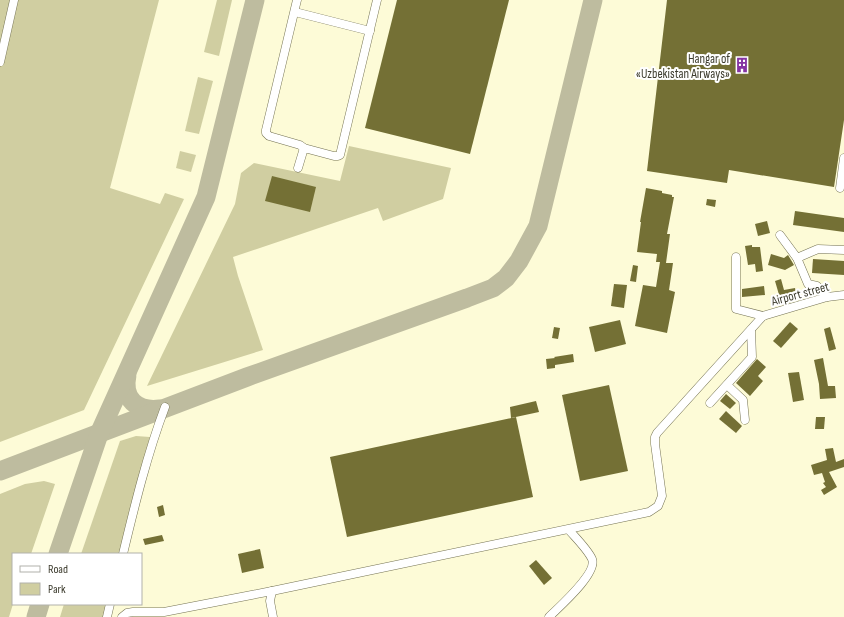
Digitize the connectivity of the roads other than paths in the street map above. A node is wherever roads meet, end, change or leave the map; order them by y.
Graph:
1 (14, 0) edge
2 (298, 0) edge
3 (377, 0) edge
4 (294, 12) junction
5 (370, 31) junction
6 (0, 62) edge
7 (304, 148) junction
8 (844, 158) edge
9 (298, 168) dead end
10 (840, 188) dead end
11 (780, 235) dead end
12 (844, 250) edge
13 (736, 257) dead end
14 (797, 258) junction
15 (844, 295) edge
16 (827, 297) junction
17 (763, 316) junction
18 (751, 330) junction
19 (727, 385) junction
20 (710, 403) dead end
21 (165, 407) dead end
22 (745, 420) dead end
23 (569, 530) junction
24 (123, 553) edge
25 (272, 591) junction
26 (110, 605) edge
27 (165, 614) edge
28 (107, 617) edge
29 (122, 617) edge
30 (273, 617) edge
31 (549, 617) edge

1 - 6 street
2 - 4 street
3 - 5 street
4 - 5 street
4 - 7 street
5 - 7 street
7 - 9 street
8 - 10 street
11 - 14 street
12 - 14 street
13 - 17 street
14 - 16 street
15 - 16 street, Аirport street
16 - 17 street, Аirport street
17 - 18 street
18 - 19 street
18 - 23 street
19 - 20 street
19 - 22 street
21 - 24 street
23 - 25 street
23 - 31 street
25 - 27 street
25 - 30 street
26 - 28 street
27 - 29 street

